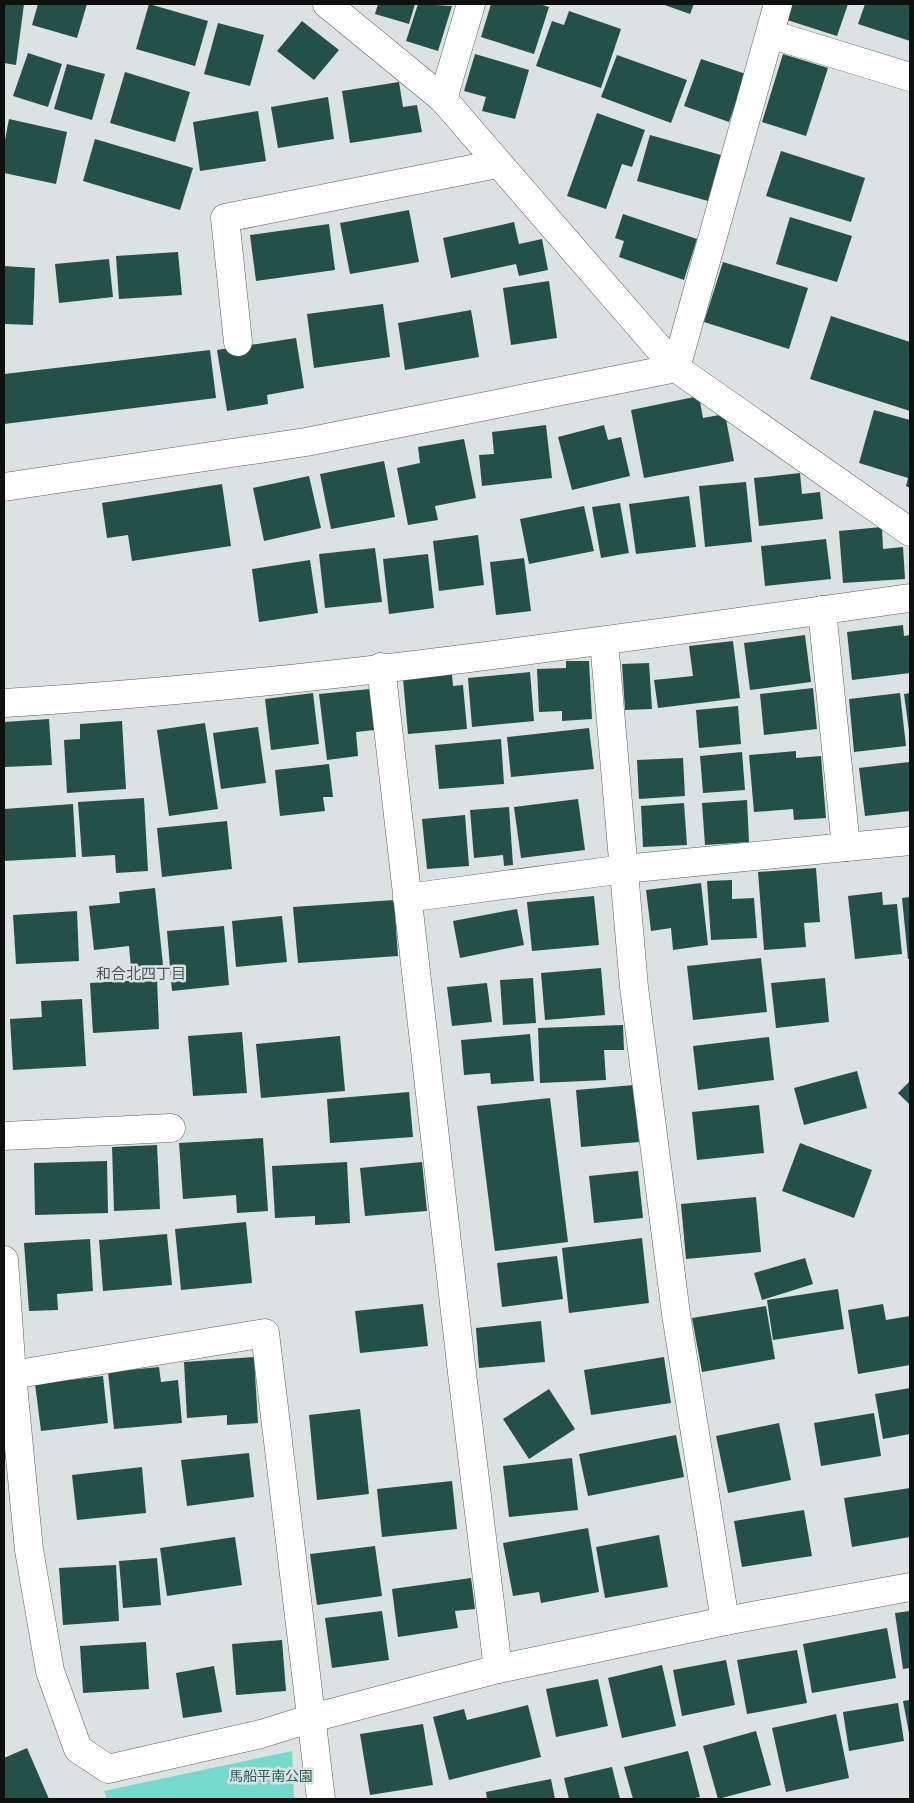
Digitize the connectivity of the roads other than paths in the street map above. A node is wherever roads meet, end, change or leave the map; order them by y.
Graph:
1 (327, 4) edge
2 (470, 4) edge
3 (778, 4) edge
4 (770, 34) junction
5 (910, 77) edge
6 (443, 99) junction
7 (497, 164) junction
8 (238, 342) dead end
9 (676, 368) junction
10 (4, 487) edge
11 (910, 532) edge
12 (910, 598) edge
13 (822, 610) junction
14 (604, 640) junction
15 (381, 668) junction
16 (4, 703) edge
17 (910, 841) edge
18 (846, 846) junction
19 (624, 869) junction
20 (407, 898) junction
21 (171, 1128) dead end
22 (4, 1136) edge
23 (4, 1260) edge
24 (12, 1375) junction
25 (910, 1587) edge
26 (725, 1621) junction
27 (498, 1669) junction
28 (312, 1718) junction
29 (322, 1799) edge

1 - 6 street
2 - 6 street
3 - 4 street
4 - 5 street
4 - 9 street
6 - 7 street
7 - 8 street
7 - 9 street
9 - 10 street
9 - 11 street
12 - 13 street
13 - 14 street
13 - 18 street
14 - 15 street
14 - 19 street
15 - 16 street
15 - 20 street
17 - 18 street
18 - 19 street
19 - 20 street
19 - 26 street
20 - 27 street
21 - 22 street
23 - 24 street
24 - 28 street
24 - 28 street
25 - 26 street
26 - 27 street
27 - 28 street
28 - 29 street

